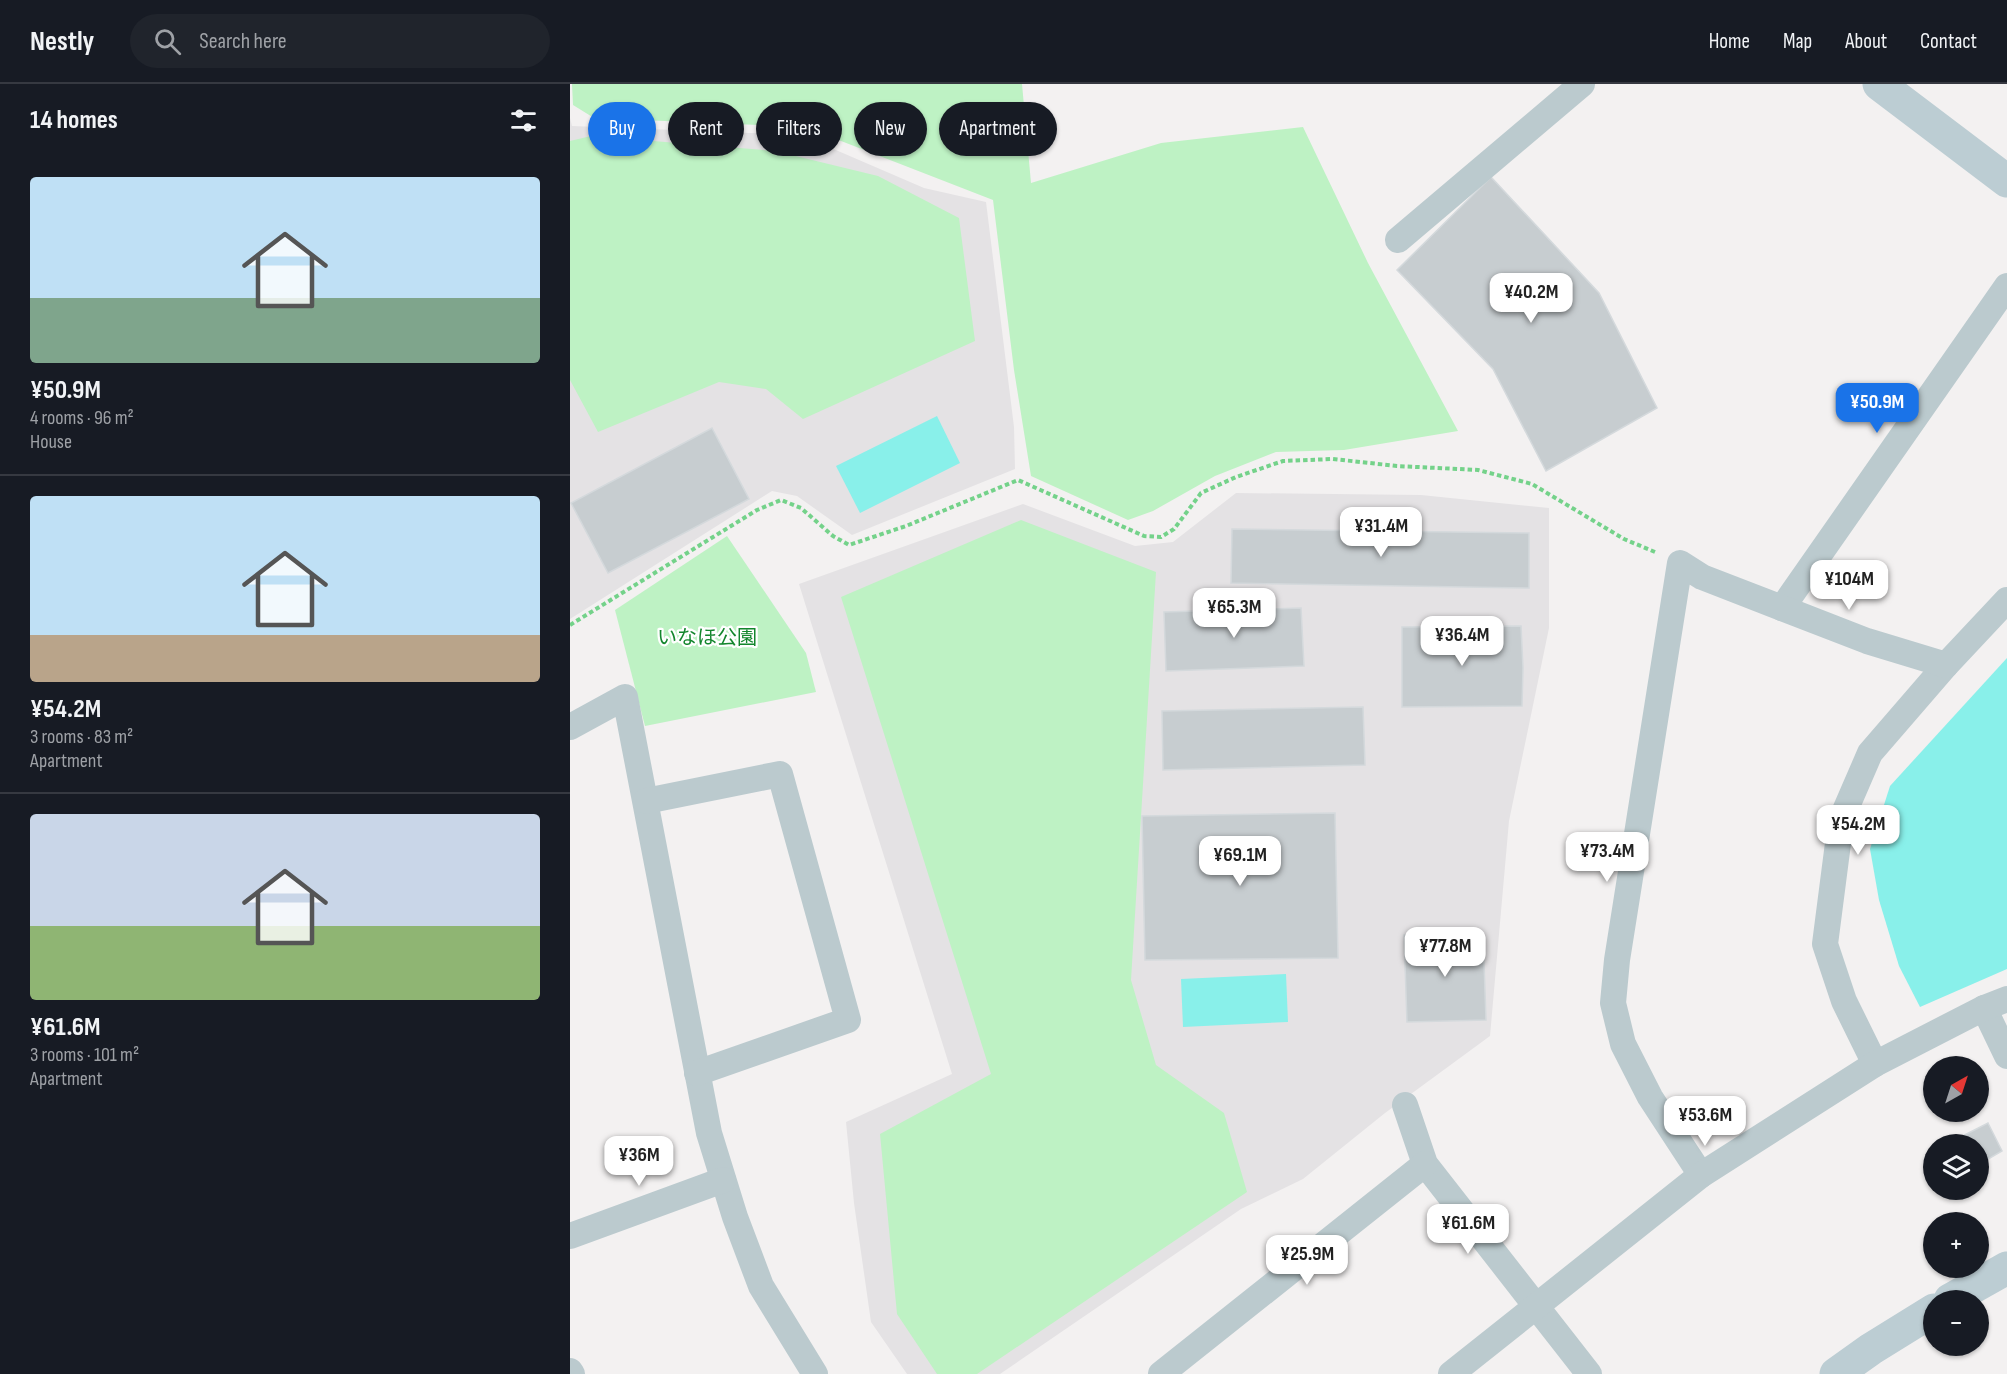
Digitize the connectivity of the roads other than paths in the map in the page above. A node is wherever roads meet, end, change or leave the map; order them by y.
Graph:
1 (1582, 84) edge
2 (1879, 84) edge
3 (2007, 181) edge
4 (1398, 240) dead end
5 (2007, 286) edge
6 (2007, 600) edge
7 (1782, 608) junction
8 (1946, 665) junction
9 (570, 727) edge
10 (646, 801) junction
11 (1996, 1003) edge
12 (2007, 1056) edge
13 (1875, 1064) junction
14 (697, 1073) junction
15 (1405, 1105) dead end
16 (1425, 1164) junction
17 (1701, 1175) junction
18 (723, 1180) junction
19 (570, 1236) edge
20 (2007, 1268) edge
21 (1968, 1290) edge
22 (1536, 1306) junction
23 (1923, 1317) edge
24 (815, 1374) edge
25 (1161, 1374) edge
26 (1452, 1374) edge
27 (1589, 1374) edge
28 (1836, 1374) edge

1 - 4 street
2 - 3 street
5 - 7 street
6 - 8 street
7 - 8 street
7 - 17 street
8 - 13 street
9 - 10 street
10 - 14 street
10 - 14 street
11 - 12 street
11 - 13 street
13 - 17 street
14 - 18 street
15 - 16 street
16 - 22 street
16 - 25 street
17 - 22 street
18 - 19 street
18 - 24 street
20 - 21 street
22 - 26 street
22 - 27 street
23 - 28 street

